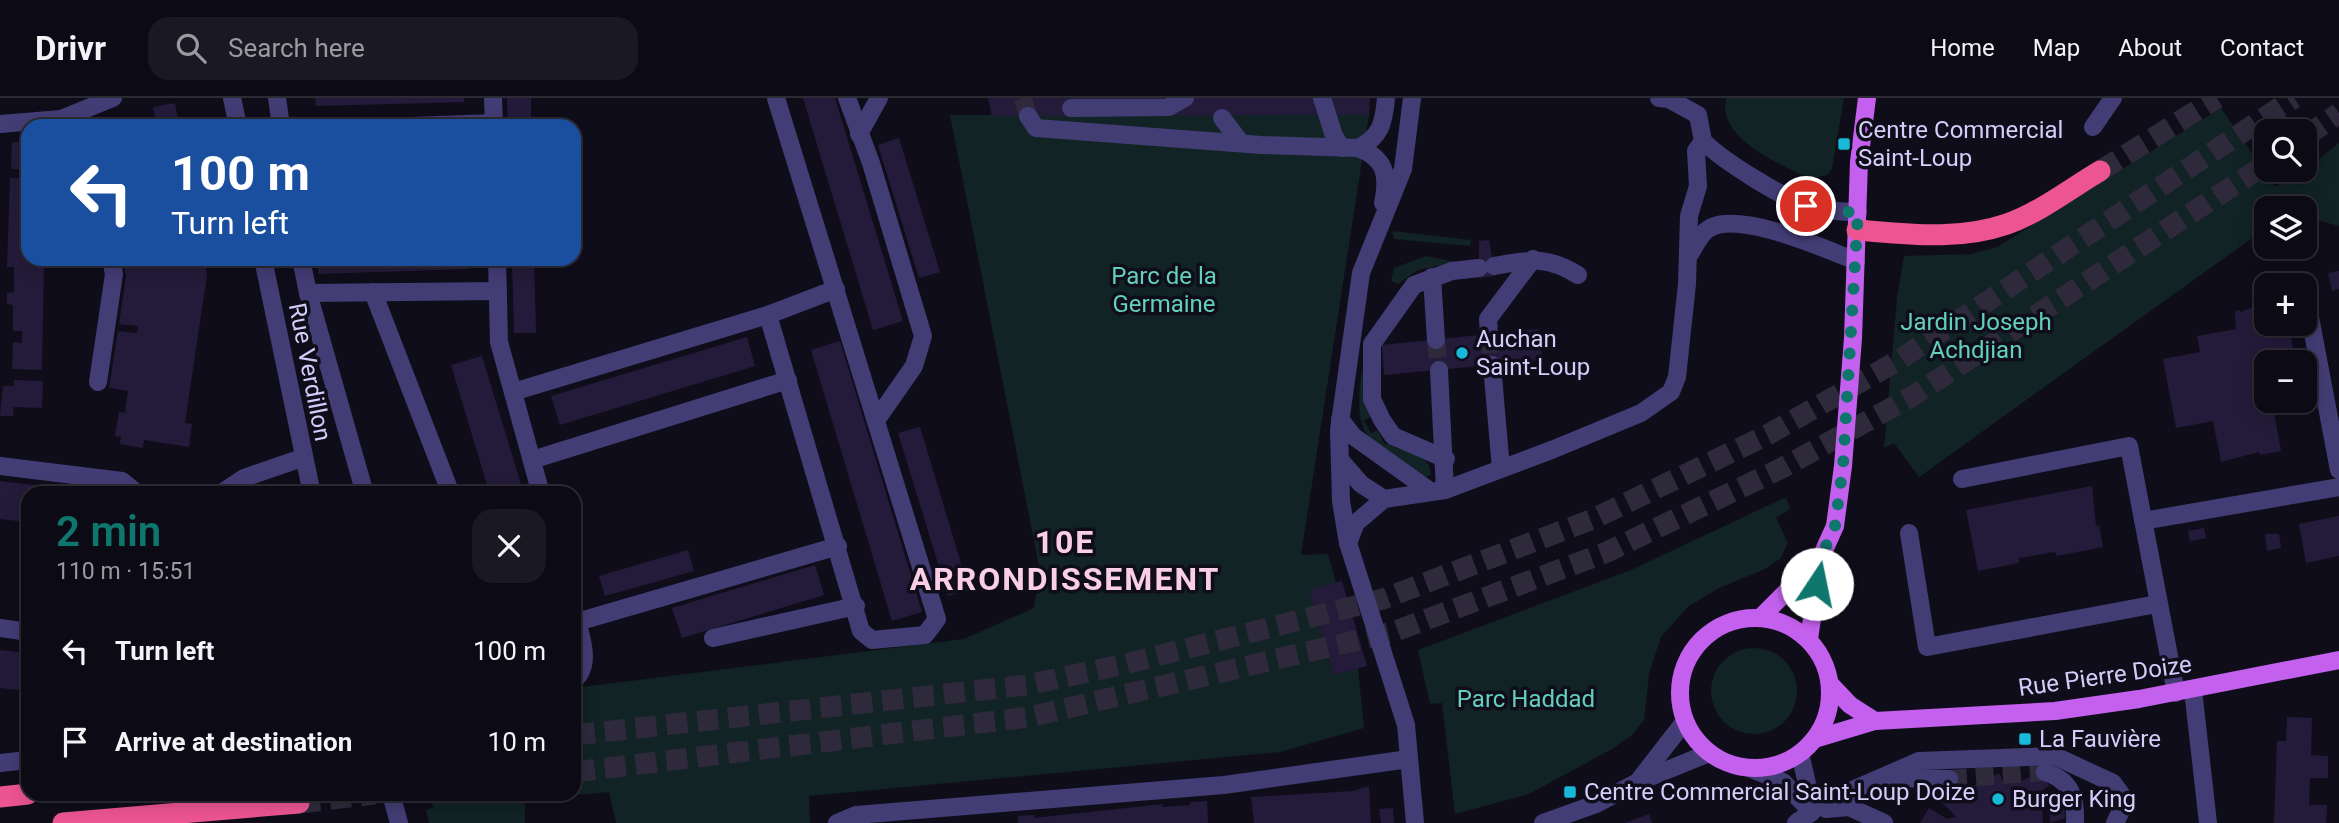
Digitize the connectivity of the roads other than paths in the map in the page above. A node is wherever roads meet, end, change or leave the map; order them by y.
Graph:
1 (113, 98) edge
2 (232, 98) edge
3 (277, 98) edge
4 (493, 98) edge
5 (776, 98) edge
6 (846, 98) edge
7 (879, 98) edge
8 (1185, 98) edge
9 (1322, 98) edge
10 (1386, 98) edge
11 (1412, 98) edge
12 (1660, 98) edge
13 (1867, 98) edge
14 (2113, 98) edge
15 (1071, 108) dead end
16 (1028, 116) dead end
17 (1123, 118) dead end
18 (1223, 118) dead end
19 (80, 119) edge
20 (236, 119) edge
21 (280, 119) edge
22 (494, 119) edge
23 (21, 123) edge
24 (0, 124) edge
25 (2093, 127) dead end
26 (859, 134) junction
27 (1132, 135) junction
28 (1703, 141) junction
29 (1241, 144) junction
30 (1350, 148) junction
31 (2100, 171) tunnel mouth
32 (1858, 221) junction
33 (1378, 227) junction
34 (1690, 254) junction
35 (1533, 260) junction
36 (1856, 261) junction
37 (112, 266) edge
38 (264, 266) edge
39 (303, 266) edge
40 (497, 266) edge
41 (1578, 275) dead end
42 (1432, 277) junction
43 (836, 289) junction
44 (498, 291) junction
45 (373, 292) junction
46 (308, 293) junction
47 (768, 315) junction
48 (1489, 335) tunnel mouth
49 (2314, 336) edge
50 (1436, 340) tunnel mouth
51 (1492, 365) tunnel mouth
52 (1439, 370) tunnel mouth
53 (788, 380) junction
54 (98, 382) dead end
55 (513, 392) junction
56 (877, 419) junction
57 (1340, 419) junction
58 (302, 458) junction
59 (1446, 459) junction
60 (532, 460) junction
61 (1340, 460) junction
62 (0, 466) edge
63 (1501, 469) junction
64 (2339, 470) edge
65 (1962, 479) dead end
66 (128, 486) edge
67 (232, 486) edge
68 (310, 486) edge
69 (363, 486) edge
70 (448, 486) edge
71 (539, 486) edge
72 (2339, 487) edge
73 (1438, 490) junction
74 (1384, 499) junction
75 (2143, 521) junction
76 (1909, 533) dead end
77 (1348, 543) junction
78 (838, 545) junction
79 (1821, 557) junction
80 (2157, 604) junction
81 (856, 606) junction
82 (581, 615) edge
83 (1760, 618) junction
84 (0, 628) edge
85 (21, 631) edge
86 (713, 638) dead end
87 (1809, 639) junction
88 (581, 641) edge
89 (2339, 660) edge
90 (581, 671) edge
91 (1830, 684) junction
92 (2185, 692) junction
93 (1685, 721) junction
94 (1875, 721) junction
95 (1815, 739) junction
96 (1709, 753) junction
97 (1800, 753) junction
98 (1409, 759) junction
99 (21, 761) edge
100 (0, 763) edge
101 (1749, 768) junction
102 (2045, 772) tunnel mouth
103 (1882, 778) junction
104 (1950, 779) tunnel mouth
105 (1637, 782) junction
106 (21, 795) edge
107 (0, 797) edge
108 (393, 801) edge
109 (299, 803) tunnel mouth
110 (1812, 812) junction
111 (987, 815) edge
112 (63, 823) edge
113 (399, 823) edge
114 (837, 823) edge
115 (1415, 823) edge
116 (1543, 823) edge
117 (1796, 823) edge
118 (1884, 823) edge
119 (2075, 823) edge
120 (2115, 823) edge
121 (2208, 823) edge

1 - 19 street
2 - 20 street
3 - 21 street
4 - 22 street
5 - 43 street
6 - 26 street
7 - 26 street
8 - 15 street
9 - 30 street
10 - 30 street
11 - 33 street
12 - 28 street
13 - 32 main road
14 - 25 street
16 - 27 street
17 - 27 street
18 - 29 street
23 - 24 street
26 - 56 street
27 - 29 street
28 - 32 street
28 - 34 street
29 - 30 street
30 - 33 street
31 - 32 highway
32 - 36 main road
33 - 57 street
34 - 36 street
34 - 63 street
35 - 41 street
35 - 42 street
35 - 48 street
36 - 79 main road
37 - 54 street
38 - 58 street, Rue Verdillon
39 - 46 street
40 - 44 street
42 - 50 street
42 - 59 street
43 - 47 street
43 - 56 street
44 - 45 street
44 - 55 street
45 - 46 street
45 - 70 street
46 - 69 street
47 - 53 street
47 - 55 street
49 - 64 street
51 - 63 street
52 - 59 street
53 - 60 street
53 - 78 street
55 - 60 street
56 - 81 street
57 - 61 street
57 - 73 street
58 - 67 street
58 - 68 street, Rue Verdillon
59 - 73 street
60 - 71 street
61 - 74 street
61 - 77 street
62 - 66 street
63 - 73 street
65 - 75 street
72 - 75 street
73 - 74 street
74 - 77 street
75 - 80 street
76 - 80 street
77 - 98 street
78 - 81 street
78 - 82 street
79 - 83 main road
79 - 87 main road
80 - 92 street
81 - 86 street
83 - 87 main road
83 - 93 main road
84 - 85 street
87 - 91 main road
88 - 90 street
89 - 92 main road, Rue Pierre Doize
91 - 94 main road
91 - 95 main road
92 - 94 main road, Rue Pierre Doize
92 - 121 street
93 - 96 main road
93 - 105 street
94 - 95 main road, Rue Pierre Doize
95 - 97 main road
96 - 101 main road
96 - 105 street
97 - 101 main road
97 - 103 street
98 - 111 street
98 - 115 street
99 - 100 street
101 - 110 street
102 - 119 street
103 - 104 street
103 - 120 street
105 - 116 street
106 - 107 highway
108 - 113 street
109 - 112 highway
110 - 117 street
110 - 118 street
111 - 114 street

